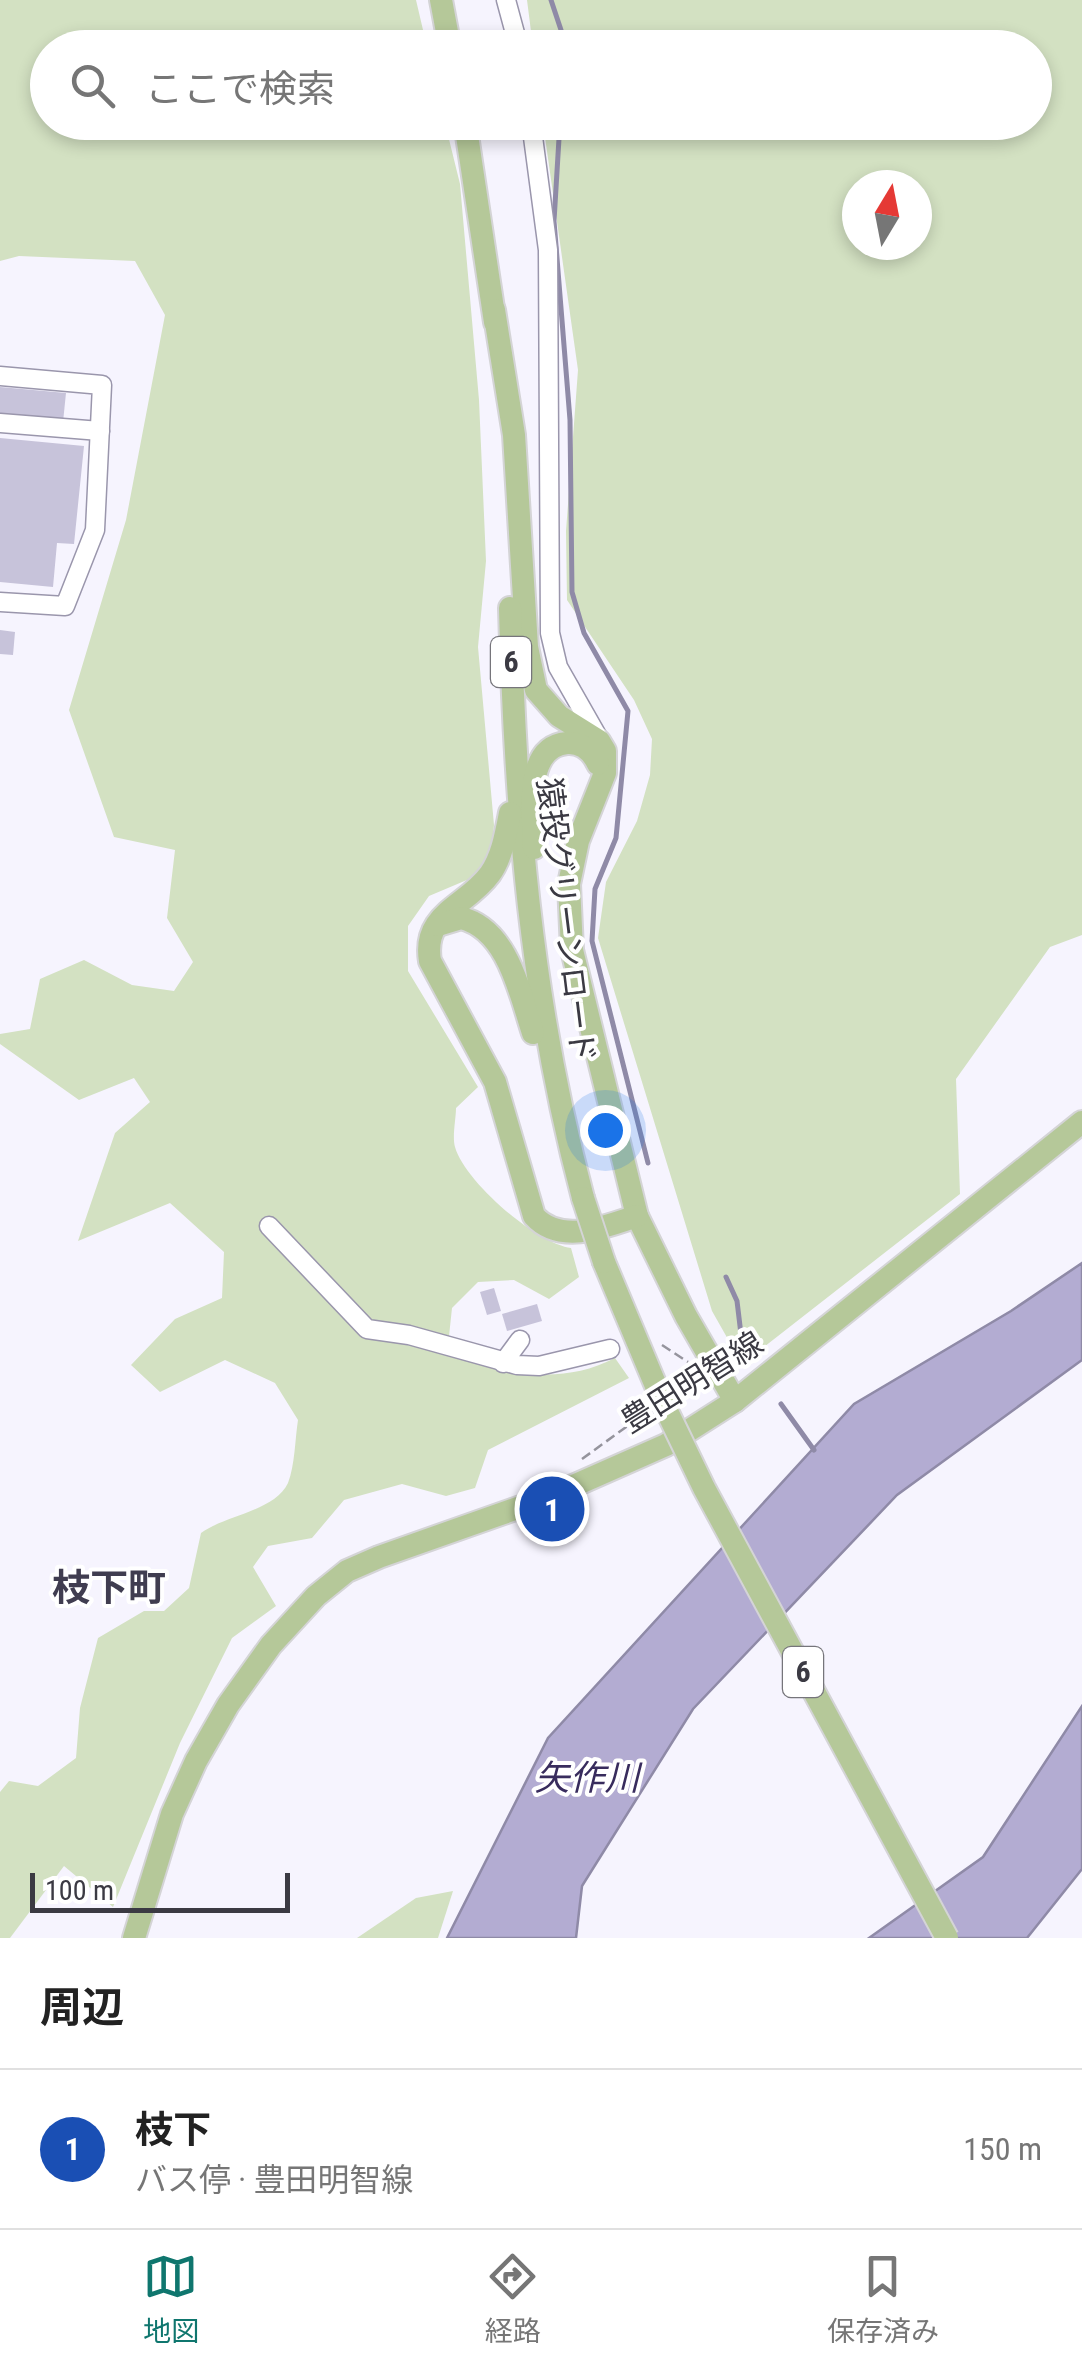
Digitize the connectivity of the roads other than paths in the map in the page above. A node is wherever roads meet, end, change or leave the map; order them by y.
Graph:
1 (441, 0) edge
2 (506, 0) edge
3 (447, 30) edge
4 (514, 30) edge
5 (467, 140) edge
6 (533, 140) edge
7 (494, 310) junction
8 (0, 376) edge
9 (0, 424) edge
10 (100, 432) junction
11 (0, 602) edge
12 (600, 740) junction
13 (515, 784) junction
14 (596, 797) junction
15 (429, 936) junction
16 (543, 1027) junction
17 (557, 1101) junction
18 (1082, 1122) edge
19 (637, 1216) junction
20 (270, 1226) dead end
21 (520, 1340) dead end
22 (610, 1349) dead end
23 (503, 1362) junction
24 (735, 1402) junction
25 (134, 1938) edge
26 (947, 1938) edge

1 - 3 main road
2 - 4 street
5 - 7 main road, 猿投グリーンロード / 6
6 - 12 street
7 - 12 main road
7 - 13 main road, 猿投グリーンロード / 6
8 - 10 street
9 - 10 street
10 - 11 street
12 - 14 main road
13 - 15 main road
13 - 16 main road, 猿投グリーンロード / 6
14 - 16 main road
14 - 19 main road
15 - 17 main road
15 - 19 main road
16 - 17 main road, 猿投グリーンロード / 6
17 - 26 main road, 猿投グリーンロード / 6, bridge
18 - 24 main road, 豊田明智線
19 - 24 main road
20 - 23 street
21 - 23 street
22 - 23 street
24 - 25 main road, 豊田明智線

